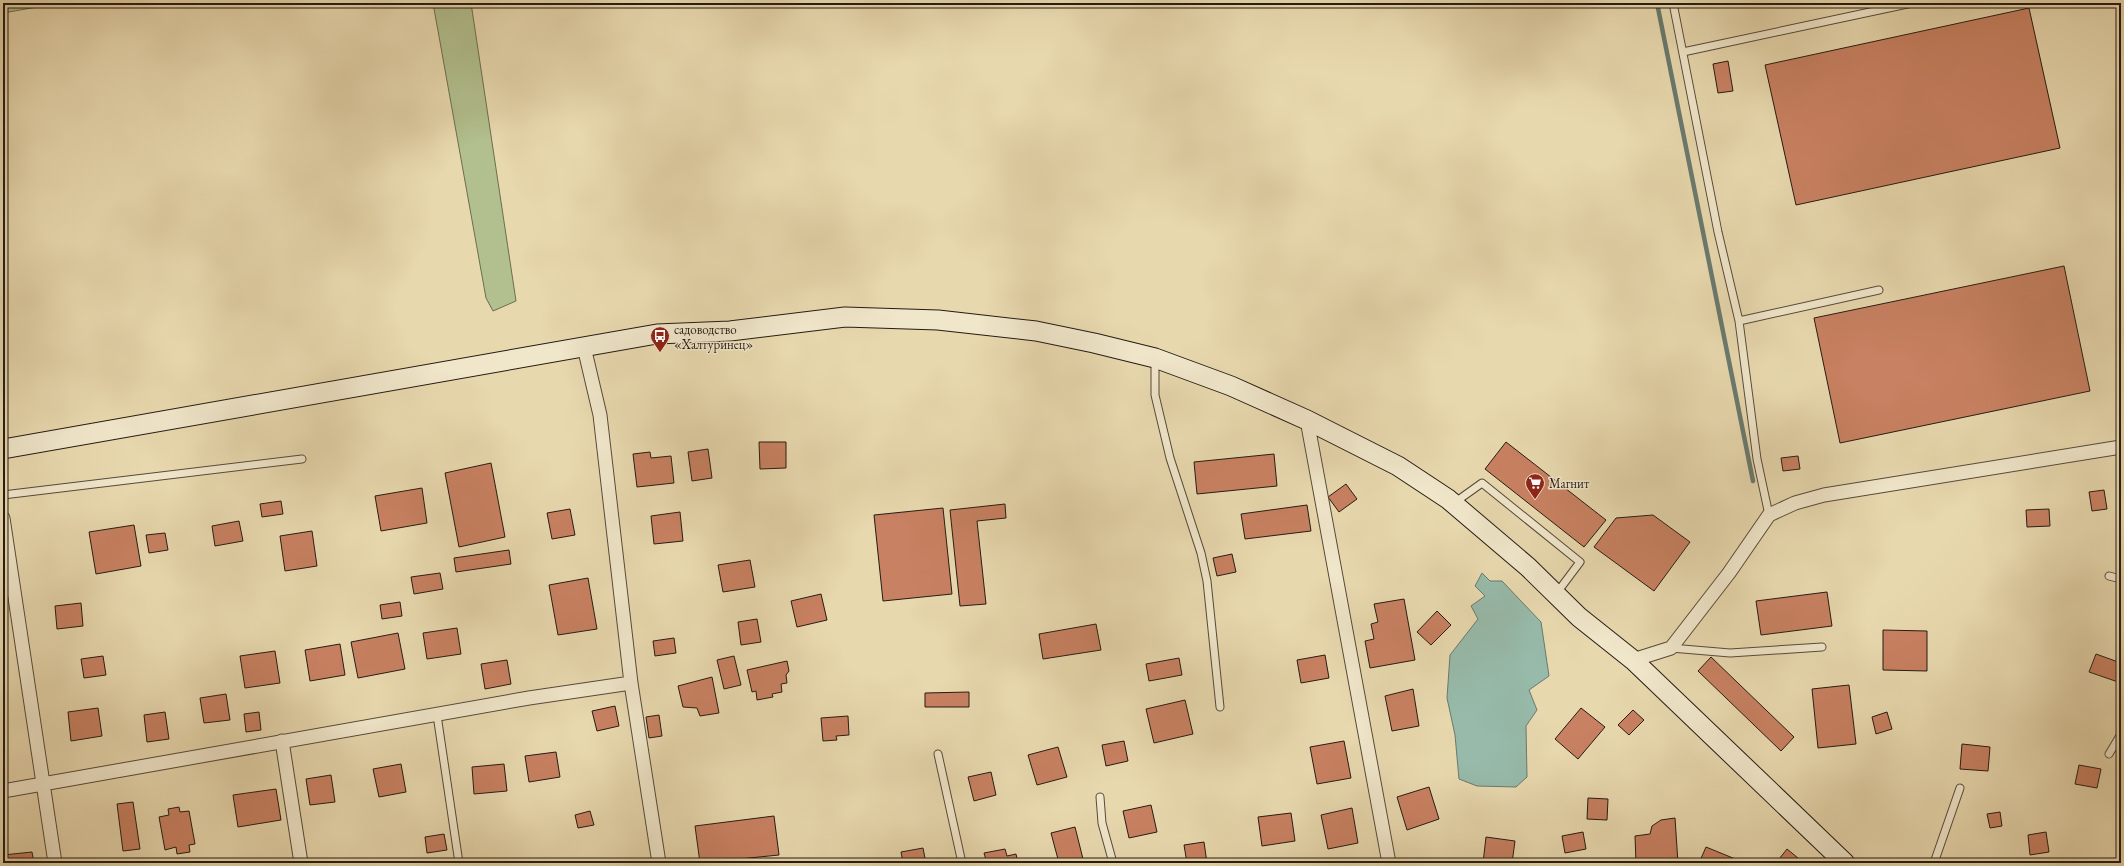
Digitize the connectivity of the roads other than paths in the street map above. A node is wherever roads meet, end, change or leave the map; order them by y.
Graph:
1 (1673, 3) edge
2 (1912, 3) edge
3 (1683, 52) junction
4 (1879, 290) dead end
5 (1739, 321) junction
6 (584, 347) junction
7 (1154, 358) junction
8 (1307, 420) junction
9 (2121, 447) edge
10 (3, 449) edge
11 (302, 459) dead end
12 (3, 496) edge
13 (1454, 504) junction
14 (1769, 515) junction
15 (3, 518) edge
16 (2109, 576) dead end
17 (2121, 579) edge
18 (1556, 594) junction
19 (1822, 647) dead end
20 (1671, 648) junction
21 (1633, 660) junction
22 (631, 683) junction
23 (1220, 707) dead end
24 (437, 715) junction
25 (2121, 734) edge
26 (282, 741) junction
27 (938, 754) dead end
28 (2109, 754) dead end
29 (43, 783) junction
30 (1960, 788) dead end
31 (3, 791) edge
32 (1100, 797) dead end
33 (55, 863) edge
34 (301, 863) edge
35 (459, 863) edge
36 (659, 863) edge
37 (962, 863) edge
38 (1113, 863) edge
39 (1390, 863) edge
40 (1845, 863) edge
41 (1934, 863) edge

1 - 3 lane
2 - 3 lane
3 - 5 lane
4 - 5 lane
5 - 14 lane
6 - 7 main road
6 - 10 main road
6 - 22 street
7 - 8 main road
7 - 23 lane
8 - 13 main road
8 - 39 street
9 - 14 street
11 - 12 lane
13 - 18 main road
13 - 18 lane
14 - 20 street
15 - 29 street
16 - 17 lane
18 - 21 main road
19 - 20 lane
20 - 21 street
21 - 40 main road
22 - 24 street
22 - 36 street
24 - 26 street
24 - 35 lane
25 - 28 lane
26 - 29 street
26 - 34 street
27 - 37 lane
29 - 31 street
29 - 33 street
30 - 41 lane
32 - 38 lane

